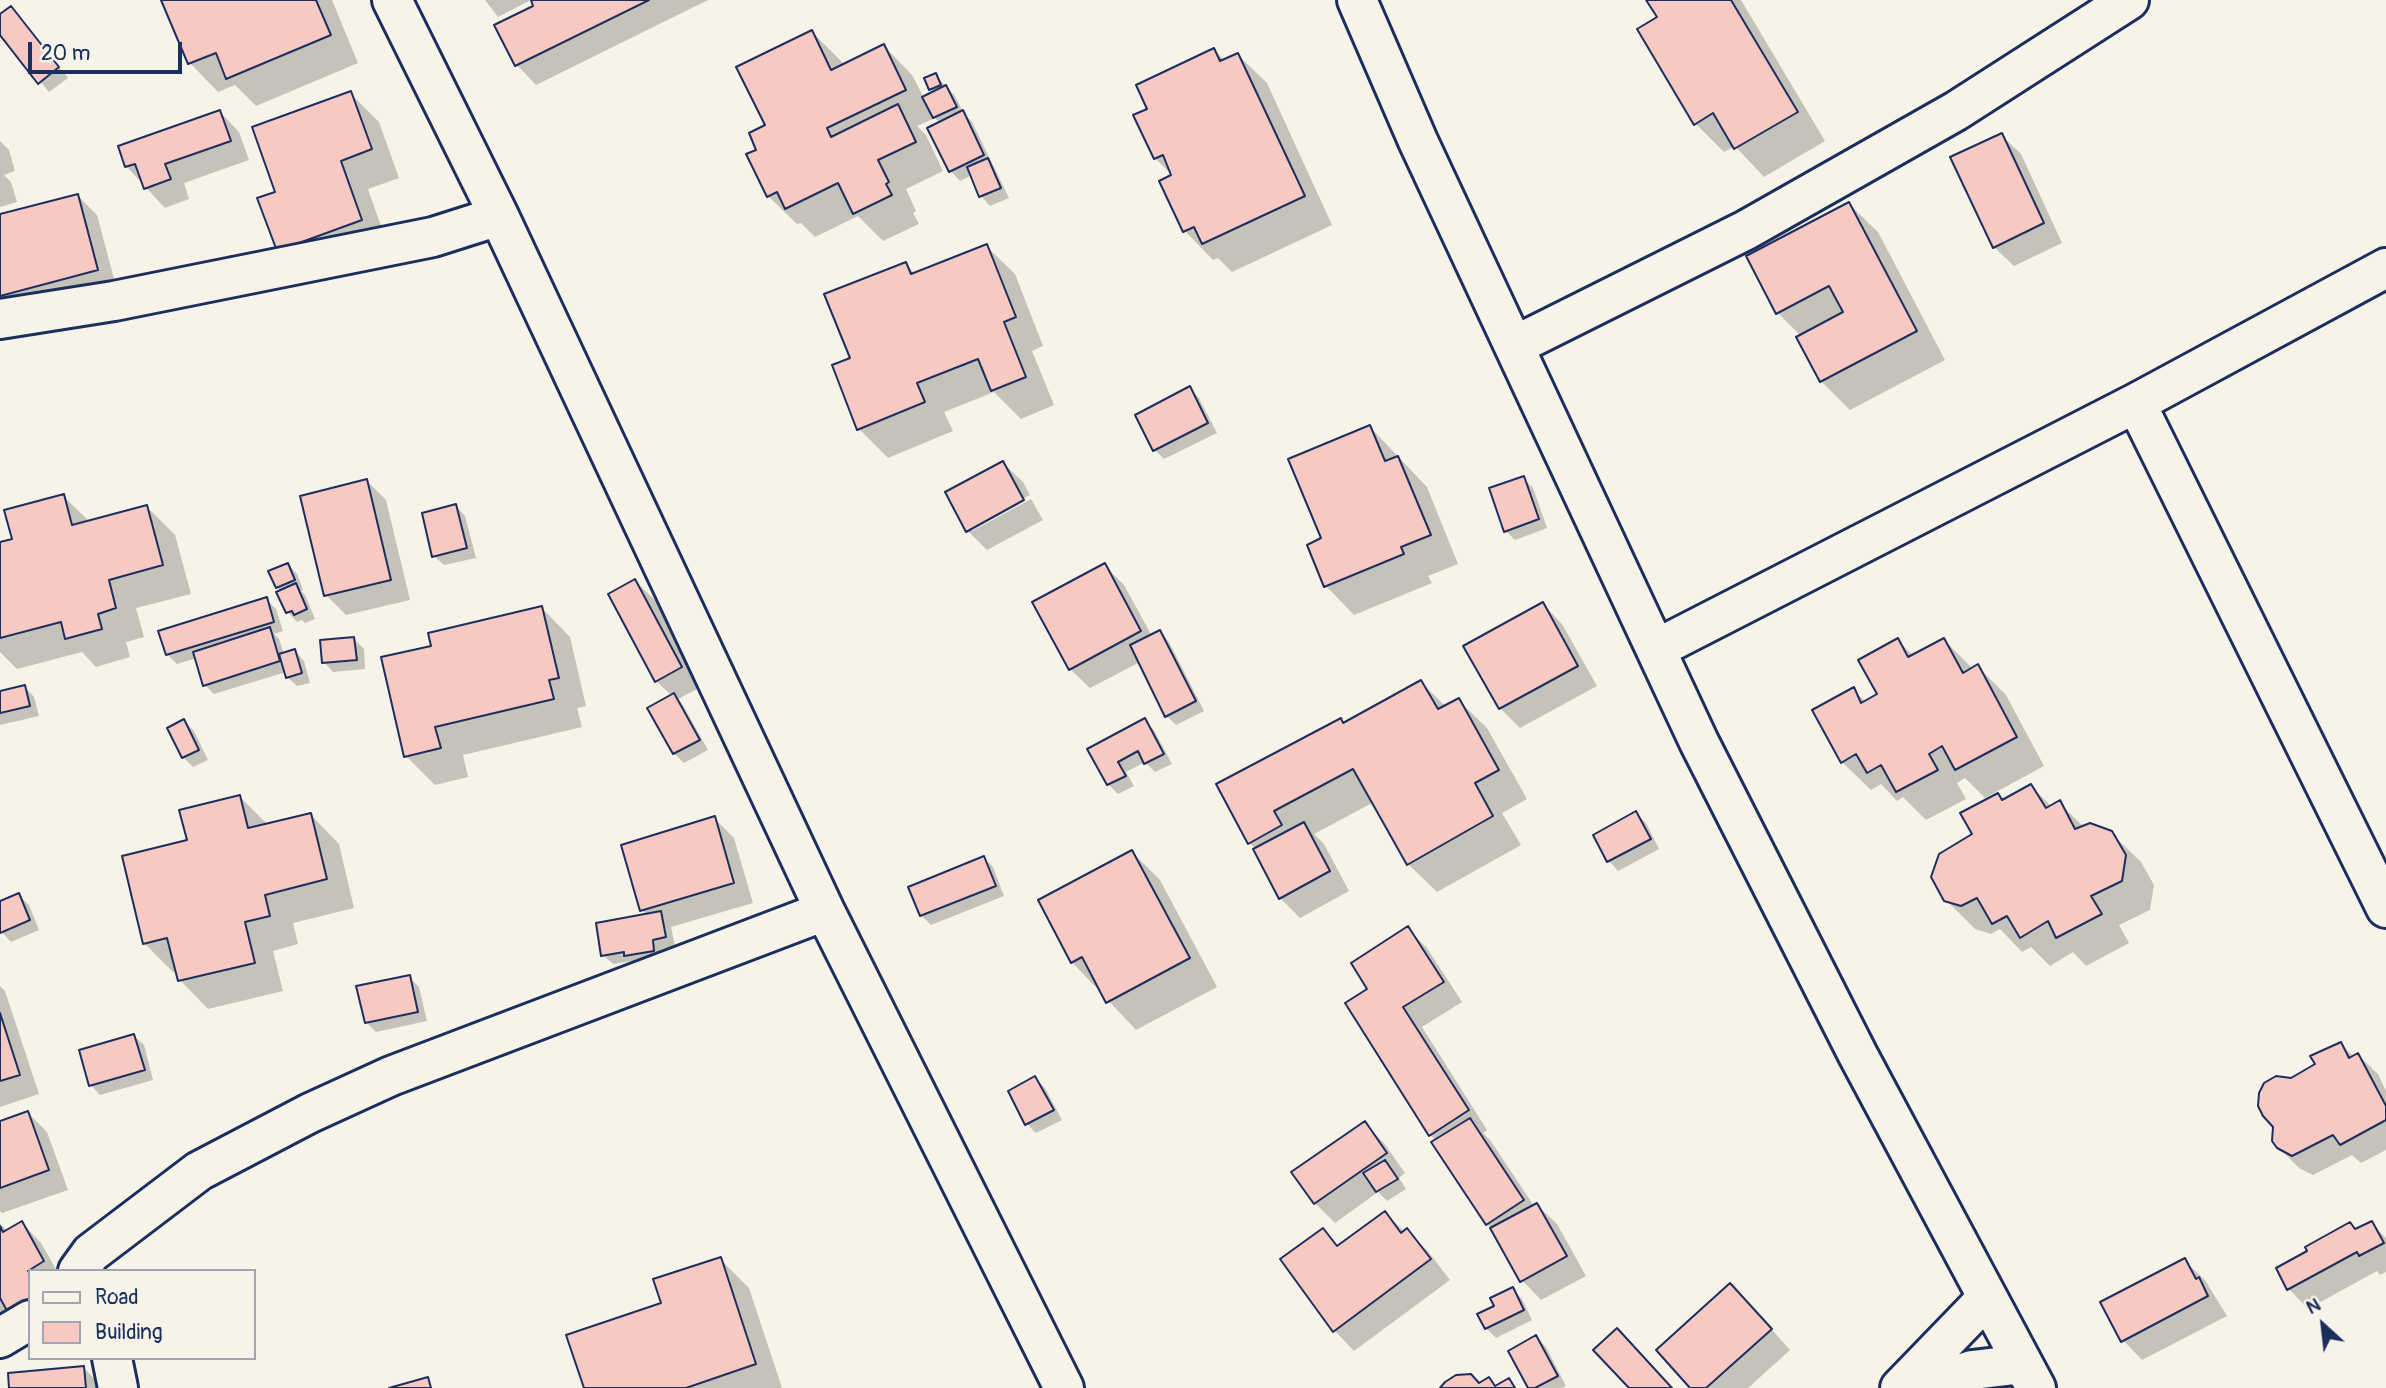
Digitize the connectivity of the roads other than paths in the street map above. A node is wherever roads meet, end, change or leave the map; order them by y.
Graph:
1 (392, 0) edge
2 (1357, 0) edge
3 (2129, 0) edge
4 (499, 216) junction
5 (2386, 268) edge
6 (0, 319) edge
7 (1514, 346) junction
8 (2136, 403) junction
9 (1656, 649) junction
10 (2386, 908) edge
11 (825, 911) junction
12 (88, 1265) edge
13 (1987, 1298) junction
14 (28, 1321) edge
15 (0, 1338) edge
16 (112, 1360) edge
17 (2030, 1376) edge
18 (118, 1388) edge
19 (1064, 1388) edge
20 (1900, 1388) edge
21 (1918, 1388) edge

1 - 4 street
2 - 7 street
3 - 7 street
4 - 6 street
4 - 11 street
5 - 8 street
7 - 9 street
8 - 9 street
8 - 10 street
9 - 13 street
11 - 12 street
11 - 19 street
13 - 17 street
13 - 20 street
14 - 15 street
16 - 18 street
17 - 21 street

